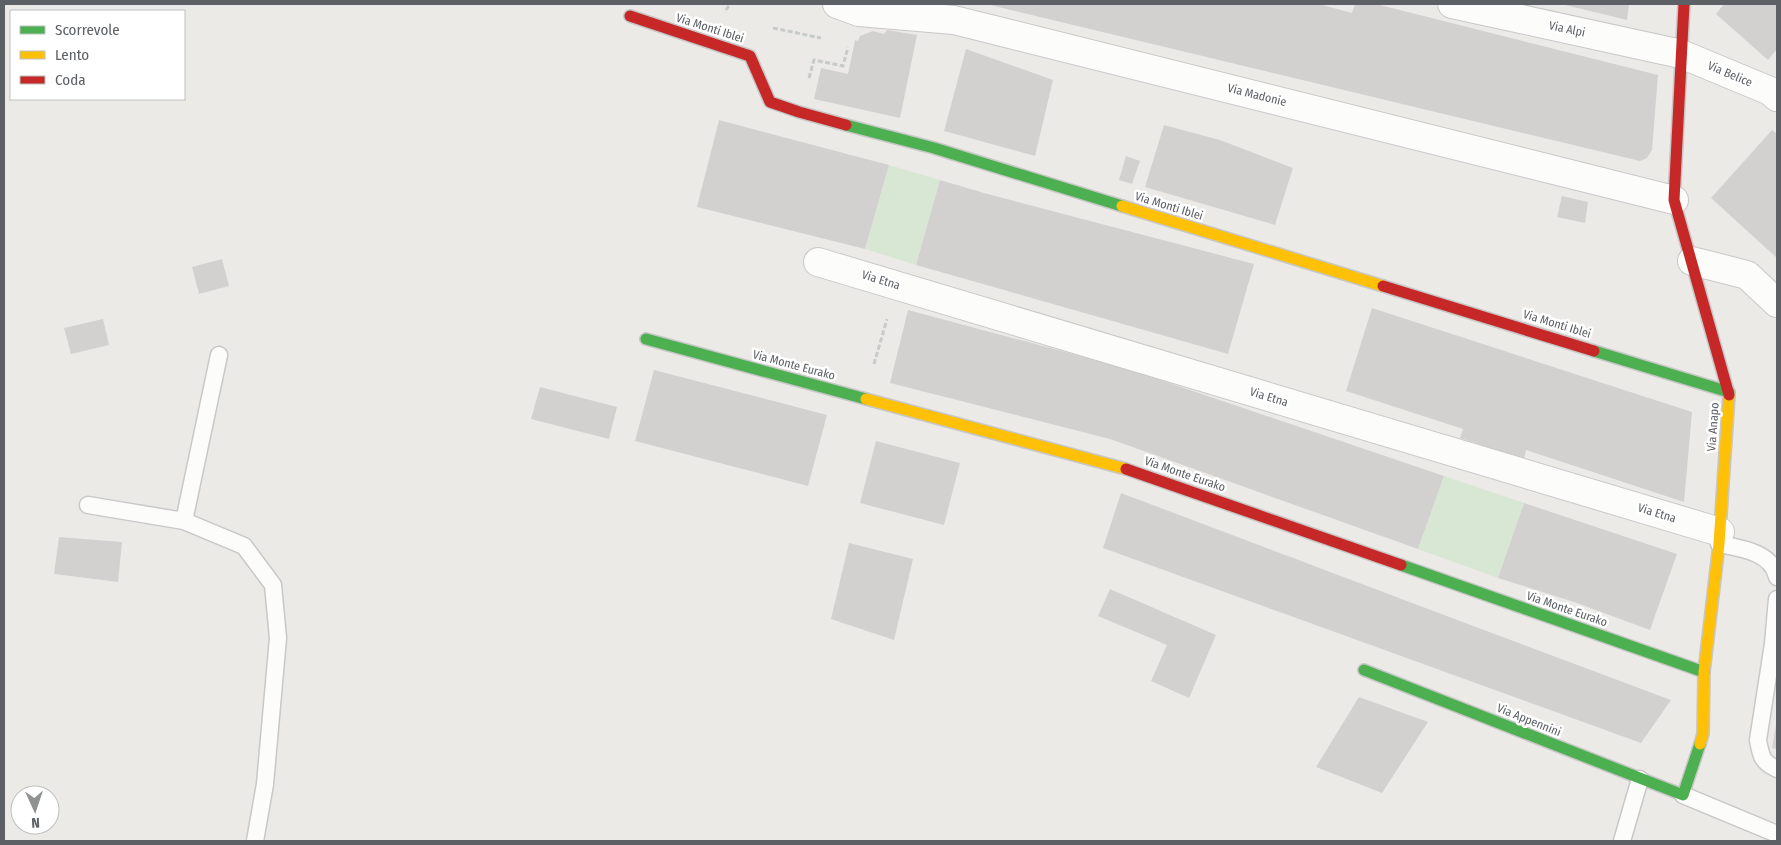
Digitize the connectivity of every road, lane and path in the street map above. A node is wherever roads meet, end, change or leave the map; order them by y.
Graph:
1 (730, 4) edge
2 (837, 4) edge
3 (1452, 4) edge
4 (1684, 4) edge
5 (630, 16) dead end
6 (722, 16) dead end
7 (771, 27) dead end
8 (830, 40) dead end
9 (849, 44) dead end
10 (1681, 54) junction
11 (814, 60) dead end
12 (1775, 90) edge
13 (1674, 200) junction
14 (1692, 261) junction
15 (818, 262) dead end
16 (897, 285) junction
17 (1777, 303) edge
18 (646, 339) dead end
19 (219, 355) dead end
20 (1729, 392) junction
21 (864, 398) junction
22 (88, 505) dead end
23 (184, 521) junction
24 (1719, 538) junction
25 (1777, 577) edge
26 (1777, 599) edge
27 (1364, 670) dead end
28 (1704, 672) junction
29 (1777, 769) edge
30 (1640, 779) junction
31 (1684, 795) junction
32 (1777, 834) edge
33 (254, 841) edge
34 (1622, 841) edge

1 - 6 path
2 - 13 street, Via Madonie
3 - 10 street, Via Alpi
4 - 10 street, Via Anapo
5 - 20 street, Via Monti Iblei
7 - 8 path
9 - 11 path
10 - 12 street, Via Belice
10 - 13 street, Via Anapo
13 - 14 street, Via Anapo
14 - 17 street
14 - 20 street, Via Anapo
15 - 16 street, Via Etna
16 - 21 path
16 - 24 street, Via Etna
18 - 21 street, Via Monte Eurako
19 - 23 lane
20 - 24 street, Via Anapo
21 - 28 street, Via Monte Eurako
22 - 23 lane
23 - 33 lane
24 - 25 lane
24 - 28 street, Via Anapo
26 - 29 lane
27 - 30 street, Via Appennini
28 - 31 street, Via Anapo
30 - 31 street, Via Appennini
30 - 34 lane
31 - 32 lane

